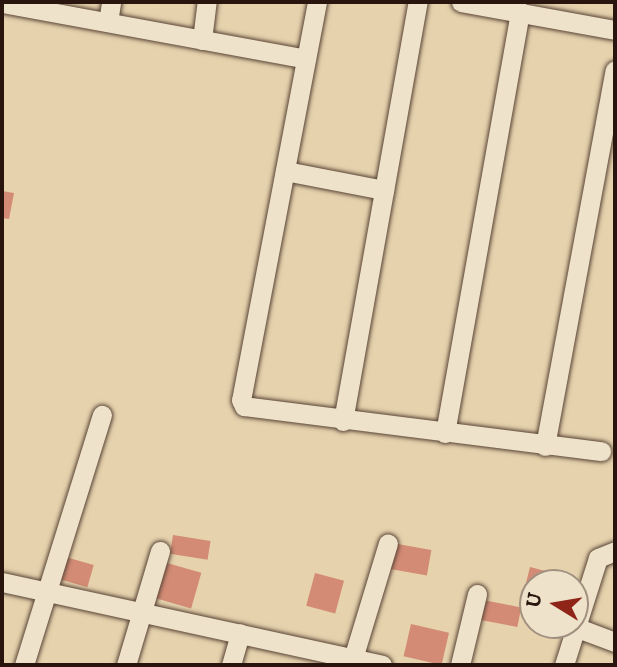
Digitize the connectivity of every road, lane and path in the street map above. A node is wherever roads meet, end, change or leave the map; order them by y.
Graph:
1 (111, 2) edge
2 (207, 2) edge
3 (317, 2) edge
4 (418, 2) edge
5 (461, 2) edge
6 (5, 3) edge
7 (499, 5) edge
8 (520, 12) junction
9 (108, 22) junction
10 (615, 30) edge
11 (202, 40) junction
12 (306, 59) junction
13 (615, 70) edge
14 (285, 171) junction
15 (384, 190) junction
16 (102, 415) dead end
17 (343, 421) junction
18 (445, 433) junction
19 (545, 446) junction
20 (601, 451) dead end
21 (388, 543) dead end
22 (160, 551) dead end
23 (615, 551) edge
24 (2, 582) edge
25 (589, 585) edge
26 (46, 589) junction
27 (477, 594) dead end
28 (141, 610) junction
29 (589, 632) edge
30 (240, 633) junction
31 (572, 639) edge
32 (615, 642) edge
33 (352, 662) edge
34 (24, 665) edge
35 (126, 665) edge
36 (232, 665) edge
37 (382, 665) edge
38 (460, 665) edge
39 (564, 665) edge

1 - 9 street
2 - 11 street
3 - 12 street
4 - 15 street
5 - 7 street
6 - 9 street
7 - 8 street
8 - 10 street
8 - 18 street
9 - 11 street
11 - 12 street
12 - 14 street
13 - 19 street
14 - 15 street
14 - 17 street
15 - 17 street
16 - 26 street
17 - 18 street
18 - 19 street
19 - 20 street
21 - 33 street
22 - 28 street
23 - 25 street
24 - 26 street
26 - 28 street
26 - 34 street
27 - 38 street
28 - 30 street
28 - 35 street
29 - 32 street
30 - 33 street
30 - 36 street
31 - 39 street
33 - 37 street

